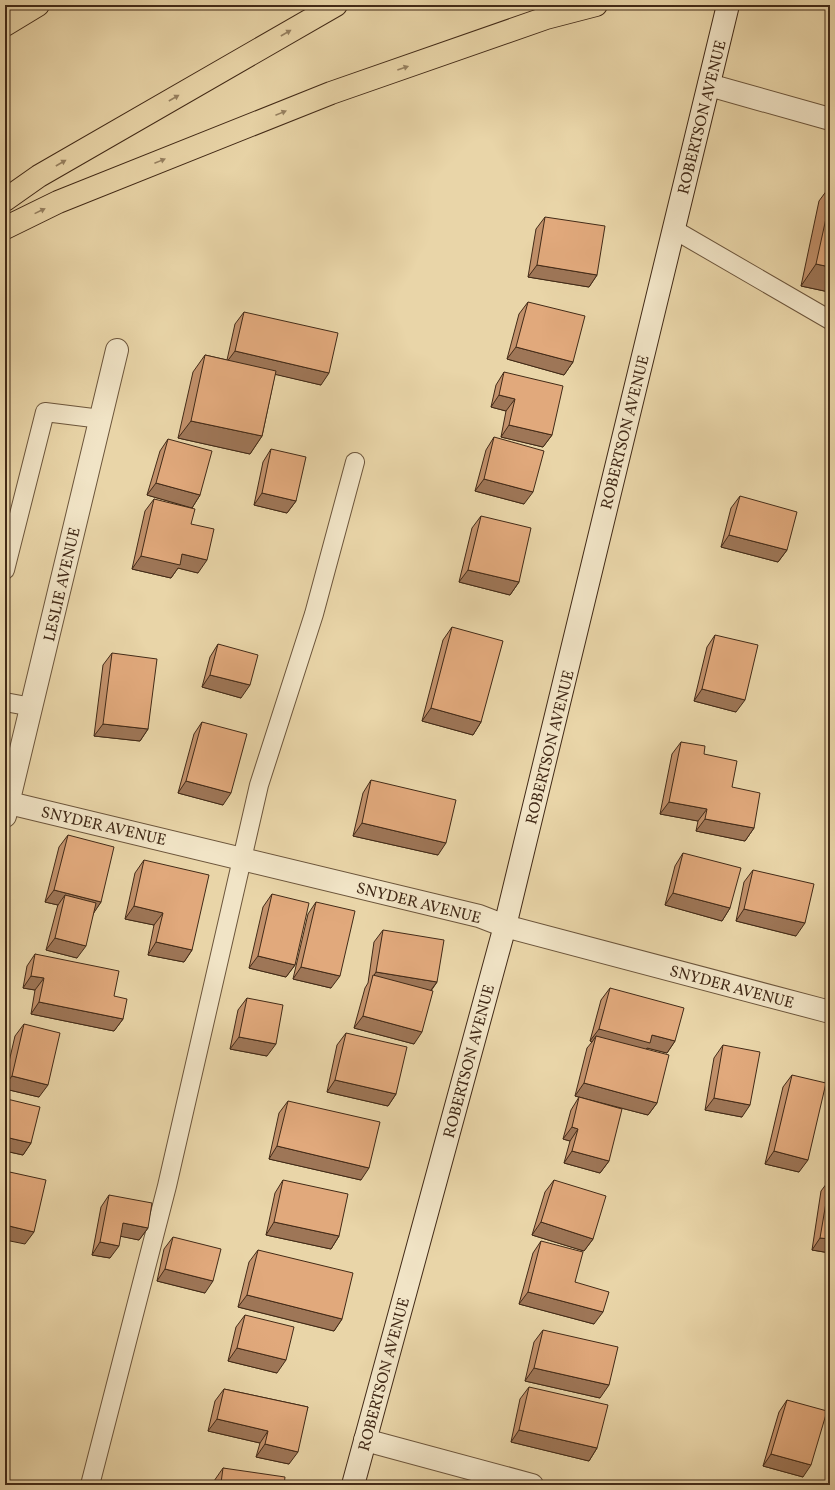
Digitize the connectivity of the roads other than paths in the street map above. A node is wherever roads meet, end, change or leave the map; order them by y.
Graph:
1 (38, 5) edge
2 (336, 5) edge
3 (596, 5) edge
4 (728, 5) edge
5 (5, 25) edge
6 (709, 84) junction
7 (830, 120) edge
8 (5, 200) edge
9 (5, 228) edge
10 (674, 229) junction
11 (830, 320) edge
12 (118, 350) dead end
13 (101, 419) junction
14 (355, 462) dead end
15 (5, 570) edge
16 (5, 702) edge
17 (32, 707) junction
18 (6, 807) edge
19 (242, 858) junction
20 (505, 926) junction
21 (830, 1012) edge
22 (365, 1440) junction
23 (90, 1485) edge
24 (353, 1485) edge
25 (532, 1485) edge

1 - 5 highway
8 -> 2 highway
9 -> 3 highway
4 - 6 street, ROBERTSON AVENUE
6 - 7 street
6 - 10 street, ROBERTSON AVENUE
10 - 11 lane
10 - 20 street, ROBERTSON AVENUE
12 - 13 street, LESLIE AVENUE
13 - 15 lane
13 - 17 street, LESLIE AVENUE
14 - 19 lane
16 - 17 lane
17 - 18 street, LESLIE AVENUE
18 - 19 street, SNYDER AVENUE
19 - 20 street, SNYDER AVENUE
19 - 23 lane
20 - 21 street, SNYDER AVENUE
20 - 22 street, ROBERTSON AVENUE
22 - 24 street, ROBERTSON AVENUE
22 - 25 street

